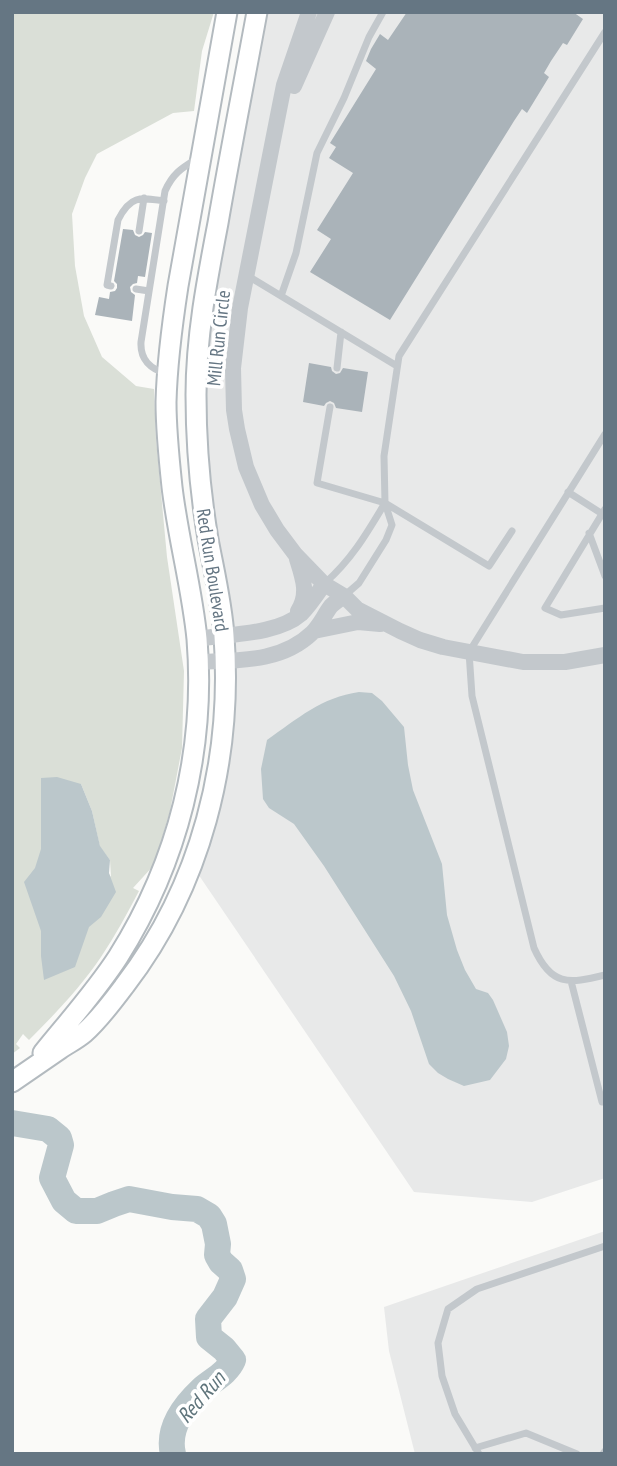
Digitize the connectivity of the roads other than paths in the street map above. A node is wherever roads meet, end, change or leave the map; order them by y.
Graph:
1 (227, 12) edge
2 (257, 12) edge
3 (309, 12) edge
4 (327, 12) edge
5 (383, 12) edge
6 (605, 32) edge
7 (270, 151) junction
8 (202, 156) junction
9 (144, 198) junction
10 (163, 201) junction
11 (139, 231) dead end
12 (246, 275) junction
13 (111, 286) dead end
14 (136, 289) dead end
15 (149, 291) junction
16 (281, 296) junction
17 (341, 332) junction
18 (397, 366) junction
19 (337, 368) dead end
20 (168, 374) junction
21 (330, 407) dead end
22 (605, 434) edge
23 (568, 492) junction
24 (385, 503) junction
25 (604, 512) edge
26 (512, 531) dead end
27 (589, 533) junction
28 (295, 554) junction
29 (605, 576) edge
30 (324, 584) junction
31 (344, 596) junction
32 (605, 608) edge
33 (290, 622) junction
34 (385, 624) junction
35 (314, 631) junction
36 (224, 635) junction
37 (197, 639) junction
38 (468, 652) junction
39 (605, 655) edge
40 (225, 660) junction
41 (197, 662) junction
42 (605, 975) edge
43 (571, 981) junction
44 (32, 1068) junction
45 (12, 1082) edge
46 (602, 1102) dead end
47 (605, 1247) edge
48 (477, 1451) edge
49 (577, 1454) edge

1 - 8 main road, Red Run Boulevard
2 - 36 main road, Red Run Boulevard
3 - 7 street, Mill Run Circle
4 - 7 street, Mill Run Circle
5 - 16 lane
6 - 18 lane
7 - 12 street, Mill Run Circle
8 - 10 lane
8 - 20 main road, Red Run Boulevard
9 - 10 lane
9 - 11 lane
9 - 13 lane
10 - 15 lane
12 - 16 lane
12 - 28 street, Mill Run Circle
14 - 15 lane
15 - 20 lane
16 - 17 lane
17 - 18 lane
17 - 19 lane
18 - 24 lane
20 - 37 main road, Red Run Boulevard
21 - 24 lane
22 - 23 lane
23 - 25 lane
23 - 38 lane
24 - 26 lane
24 - 30 lane
24 - 31 lane
25 - 27 lane
27 - 29 lane
27 - 32 lane
28 - 30 street, Mill Run Circle
28 - 33 street
30 - 31 street, Mill Run Circle
30 - 33 street
31 - 34 street, Mill Run Circle
31 - 35 street
33 - 36 street
34 - 35 street
34 - 38 street, Mill Run Circle
35 - 40 street
36 - 37 street
36 - 40 main road, Red Run Boulevard
37 - 41 main road, Red Run Boulevard
38 - 39 street, Mill Run Circle
38 - 43 lane
40 - 41 street
40 - 44 main road, Red Run Boulevard
41 - 44 main road, Red Run Boulevard
42 - 43 lane
43 - 46 lane
44 - 45 main road, Red Run Boulevard
47 - 48 lane
48 - 49 lane

